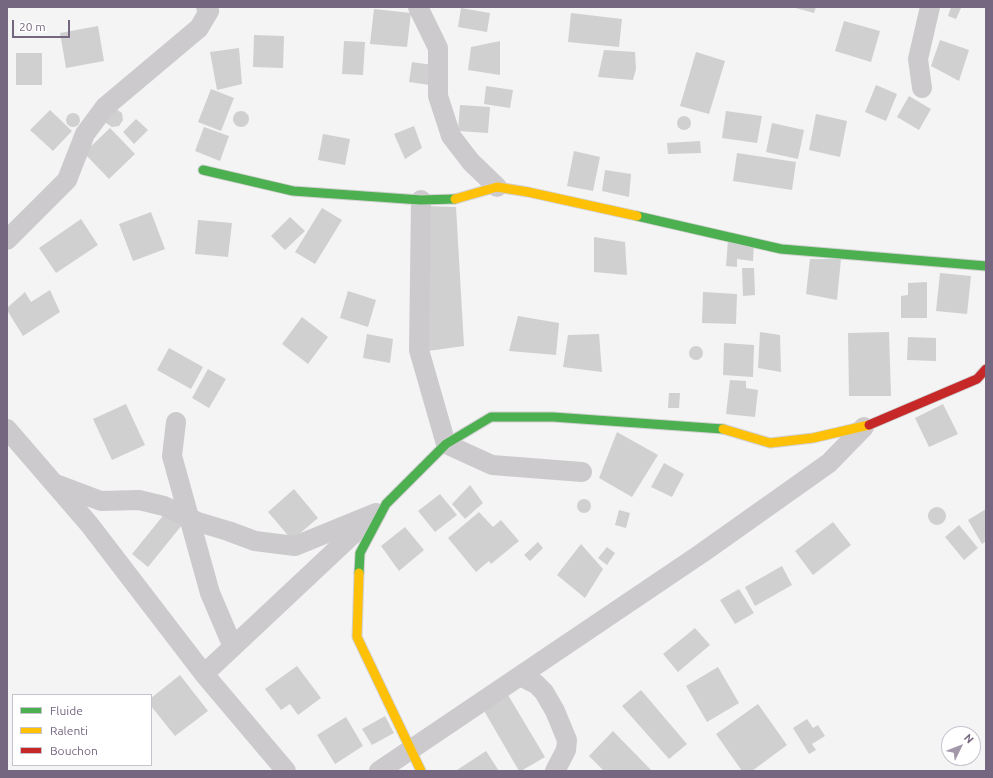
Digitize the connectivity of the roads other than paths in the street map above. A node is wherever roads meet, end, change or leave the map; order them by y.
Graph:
1 (206, 7) edge
2 (418, 7) edge
3 (930, 7) edge
4 (922, 88) dead end
5 (203, 170) dead end
6 (497, 187) junction
7 (421, 200) junction
8 (7, 240) edge
9 (986, 266) edge
10 (983, 376) edge
11 (176, 422) dead end
12 (864, 427) junction
13 (7, 429) edge
14 (446, 444) junction
15 (582, 472) dead end
16 (52, 482) junction
17 (381, 509) junction
18 (188, 518) junction
19 (233, 647) junction
20 (204, 674) junction
21 (520, 676) junction
22 (411, 750) junction
23 (286, 771) edge
24 (379, 771) edge
25 (421, 771) edge
26 (555, 771) edge

1 - 8 street
2 - 6 street
3 - 4 street
5 - 7 street
6 - 7 street
6 - 9 street
7 - 14 street
10 - 12 street
11 - 18 street
12 - 14 street
12 - 21 street
13 - 16 street
14 - 15 street
14 - 17 street
16 - 18 street
16 - 20 street
17 - 18 street
17 - 19 street
17 - 22 street
18 - 19 street
19 - 20 street
20 - 23 street
21 - 22 street
21 - 26 street
22 - 24 street
22 - 25 street

